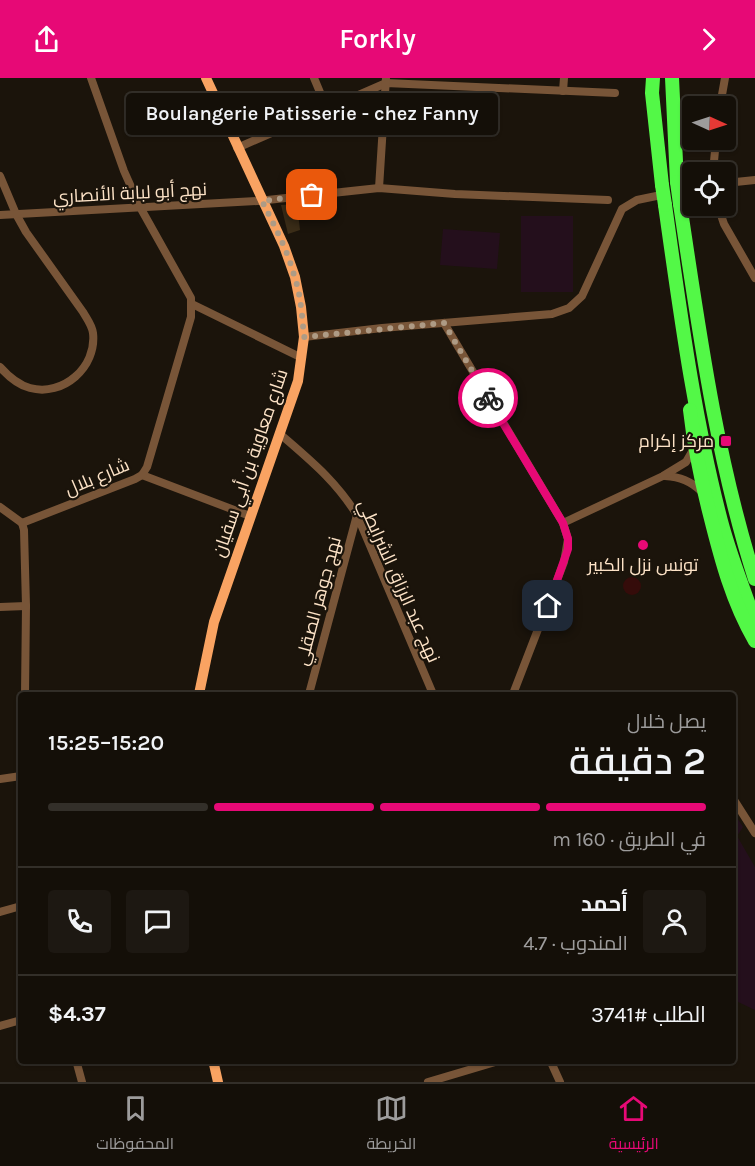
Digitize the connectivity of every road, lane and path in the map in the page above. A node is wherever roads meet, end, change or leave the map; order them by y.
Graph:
1 (91, 78) edge
2 (206, 78) edge
3 (314, 78) edge
4 (564, 78) edge
5 (653, 78) edge
6 (672, 78) edge
7 (725, 78) edge
8 (386, 81) edge
9 (563, 91) junction
10 (615, 93) dead end
11 (722, 96) edge
12 (327, 109) junction
13 (237, 148) junction
14 (0, 176) edge
15 (755, 180) edge
16 (736, 182) edge
17 (379, 188) junction
18 (682, 190) edge
19 (608, 200) dead end
20 (262, 201) junction
21 (140, 207) junction
22 (16, 214) junction
23 (0, 215) edge
24 (721, 216) edge
25 (755, 278) edge
26 (192, 304) junction
27 (681, 316) junction
28 (444, 323) junction
29 (304, 337) junction
30 (303, 358) junction
31 (0, 367) edge
32 (280, 434) junction
33 (694, 448) junction
34 (142, 475) junction
35 (663, 476) junction
36 (705, 494) junction
37 (0, 507) edge
38 (357, 515) junction
39 (250, 516) junction
40 (22, 523) junction
41 (563, 523) junction
42 (755, 579) edge
43 (26, 606) junction
44 (0, 607) edge
45 (755, 621) edge
46 (755, 641) edge
47 (25, 692) edge
48 (199, 692) edge
49 (310, 692) edge
50 (432, 692) edge
51 (514, 692) edge
52 (18, 776) edge
53 (0, 778) edge
54 (736, 803) edge
55 (755, 833) edge
56 (18, 907) edge
57 (0, 912) edge
58 (18, 1021) edge
59 (0, 1026) edge
60 (77, 1064) edge
61 (214, 1064) edge
62 (489, 1064) edge
63 (552, 1064) edge
64 (82, 1082) edge
65 (218, 1082) edge
66 (428, 1082) edge
67 (561, 1082) edge

1 - 21 street
2 - 13 main road, شارع معاوية بن أبي سفيان
3 - 12 street
4 - 9 street
5 - 27 highway, bridge
6 - 42 highway, bridge
7 - 11 street
8 - 9 street
8 - 12 street
8 - 17 street
9 - 10 street
12 - 13 street
13 - 20 main road, شارع معاوية بن أبي سفيان
14 - 22 street
15 - 16 street
17 - 19 street, نهج أبو لبابة الأنصاري
17 - 20 street, نهج أبو لبابة الأنصاري
18 - 28 street
20 - 21 street, نهج أبو لبابة الأنصاري
20 - 29 main road, شارع معاوية بن أبي سفيان
21 - 22 street, نهج أبو لبابة الأنصاري
21 - 26 street
22 - 23 street, نهج أبو لبابة الأنصاري
22 - 31 street
24 - 25 street
26 - 30 street
26 - 34 street, شارع بلال
27 - 33 highway
27 - 45 highway
28 - 29 street
28 - 41 street
29 - 30 main road, شارع معاوية بن أبي سفيان
30 - 32 main road, شارع معاوية بن أبي سفيان
32 - 38 street, نهج عبد الرزاق الشرايطي
32 - 39 main road, شارع معاوية بن أبي سفيان
33 - 35 street
33 - 36 highway
34 - 39 street
34 - 40 street, شارع بلال
35 - 36 street
35 - 41 street
36 - 46 highway
37 - 40 street
38 - 49 street, نهج جوهر الصقلي
38 - 50 street, نهج عبد الرزاق الشرايطي
39 - 48 main road, شارع معاوية بن أبي سفيان
40 - 43 street
41 - 51 street
43 - 44 street
43 - 47 street
52 - 53 street
54 - 55 street
56 - 57 street
58 - 59 street
60 - 64 street
61 - 65 main road
62 - 66 street
63 - 67 street

